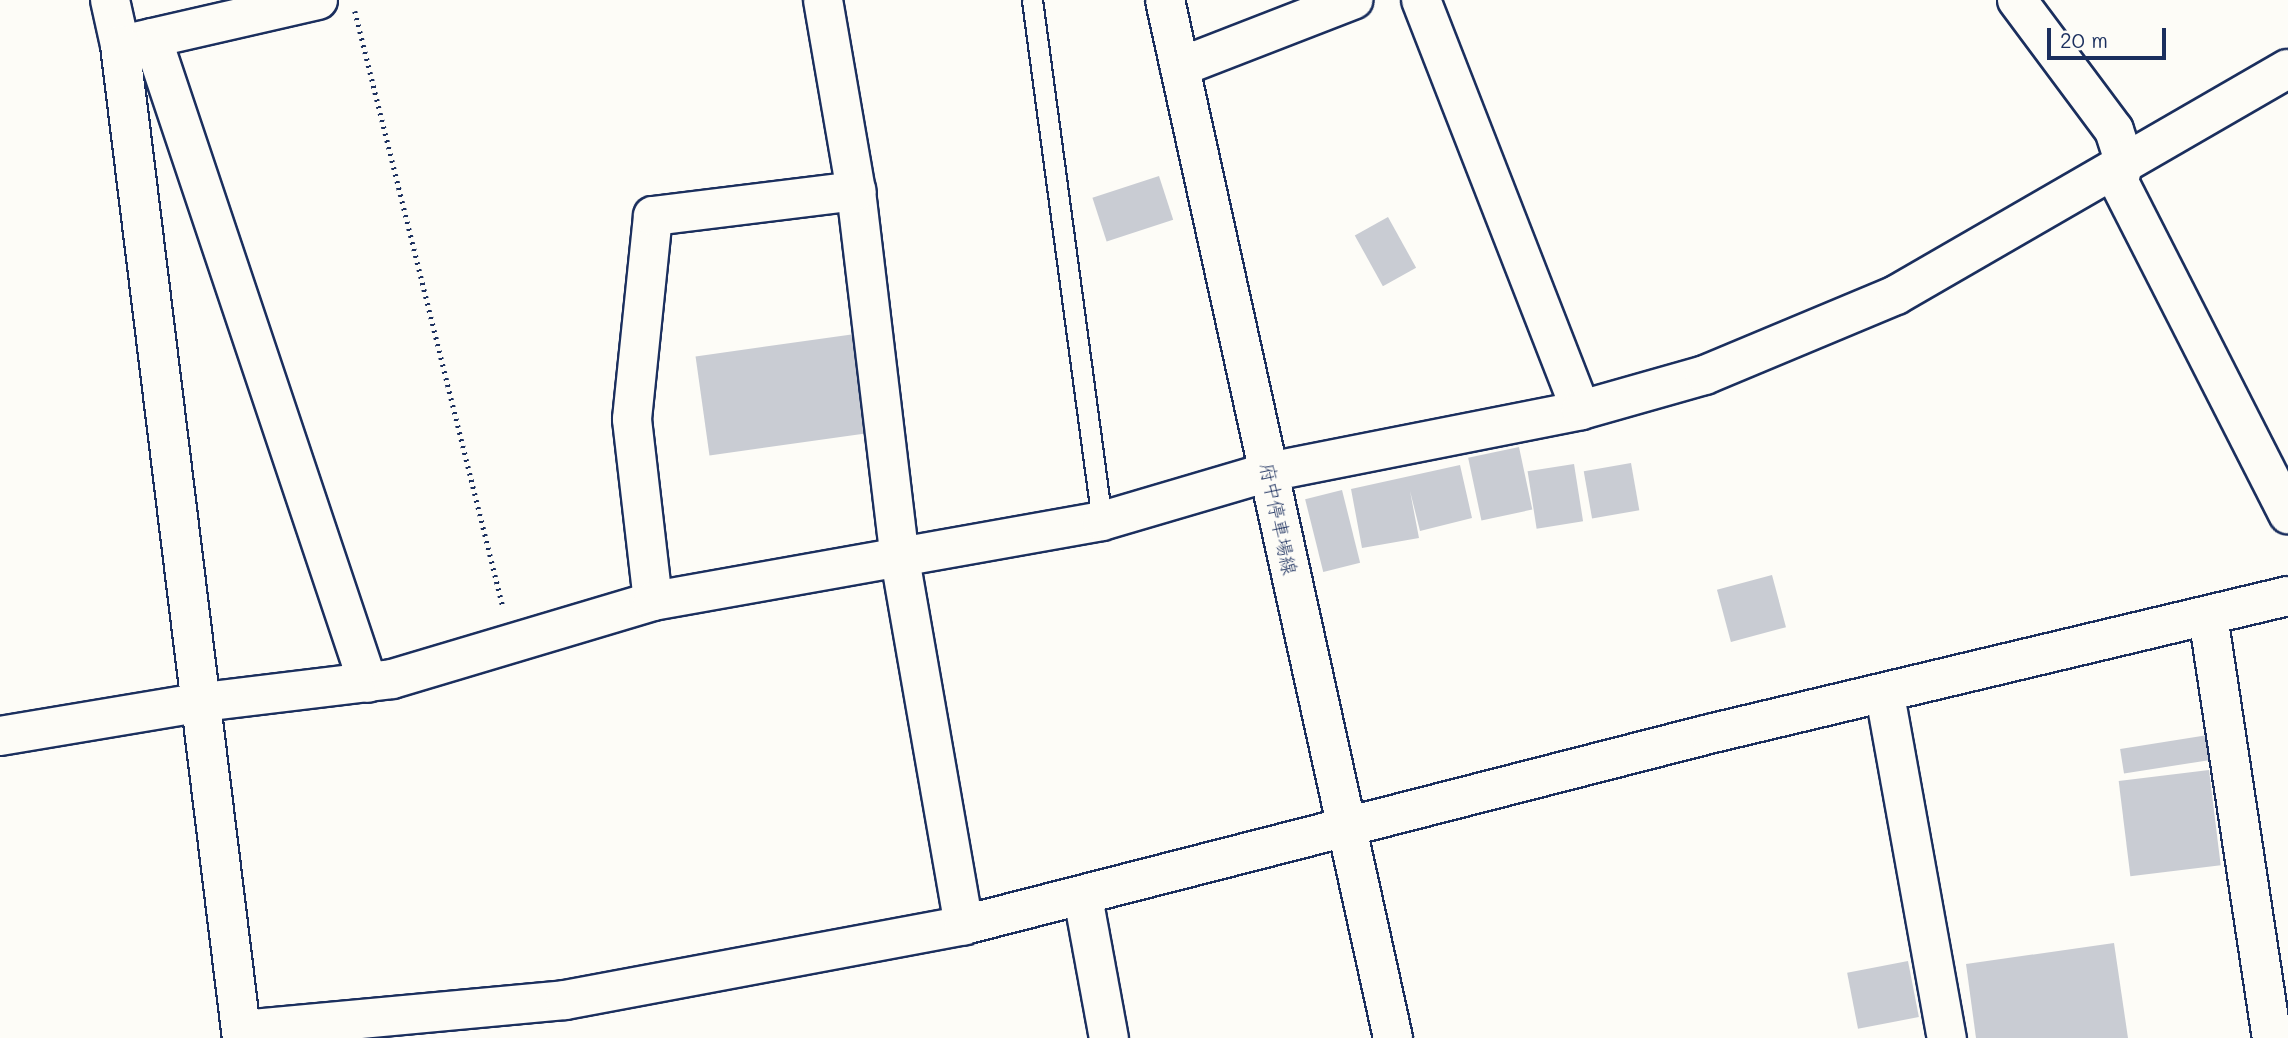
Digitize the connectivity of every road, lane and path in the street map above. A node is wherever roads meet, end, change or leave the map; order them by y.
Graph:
1 (110, 0) edge
2 (318, 0) edge
3 (353, 0) edge
4 (823, 0) edge
5 (1032, 0) edge
6 (1165, 0) edge
7 (1353, 0) edge
8 (1421, 0) edge
9 (2017, 0) edge
10 (136, 42) junction
11 (1180, 67) junction
12 (2288, 69) edge
13 (2124, 160) junction
14 (856, 191) junction
15 (1581, 410) junction
16 (1269, 472) junction
17 (2288, 514) edge
18 (1102, 521) junction
19 (900, 559) junction
20 (2288, 596) edge
21 (653, 601) junction
22 (2208, 616) junction
23 (512, 643) junction
24 (368, 682) junction
25 (1885, 695) junction
26 (203, 702) junction
27 (0, 736) edge
28 (1345, 825) junction
29 (1083, 897) junction
30 (964, 925) junction
31 (242, 1034) edge
32 (1109, 1038) edge
33 (1393, 1038) edge
34 (1947, 1038) edge
35 (2272, 1038) edge

1 - 10 street
2 - 10 street
3 - 23 path
4 - 14 street
5 - 18 lane
6 - 11 street, 府中停車場線
7 - 11 street
8 - 15 street
9 - 13 street
10 - 24 street
10 - 26 street
11 - 16 street, 府中停車場線
12 - 13 street
13 - 15 street
13 - 17 street
14 - 19 street
14 - 21 street
15 - 16 street
16 - 18 street
16 - 28 street, 府中停車場線
18 - 19 street
19 - 21 street
19 - 30 street
20 - 22 street
21 - 23 street
22 - 25 street
22 - 35 street
23 - 24 street
24 - 26 street
25 - 28 street
25 - 34 street
26 - 27 street
26 - 31 street
28 - 29 street
28 - 33 street, 府中停車場線
29 - 30 street
29 - 32 street
30 - 31 street

